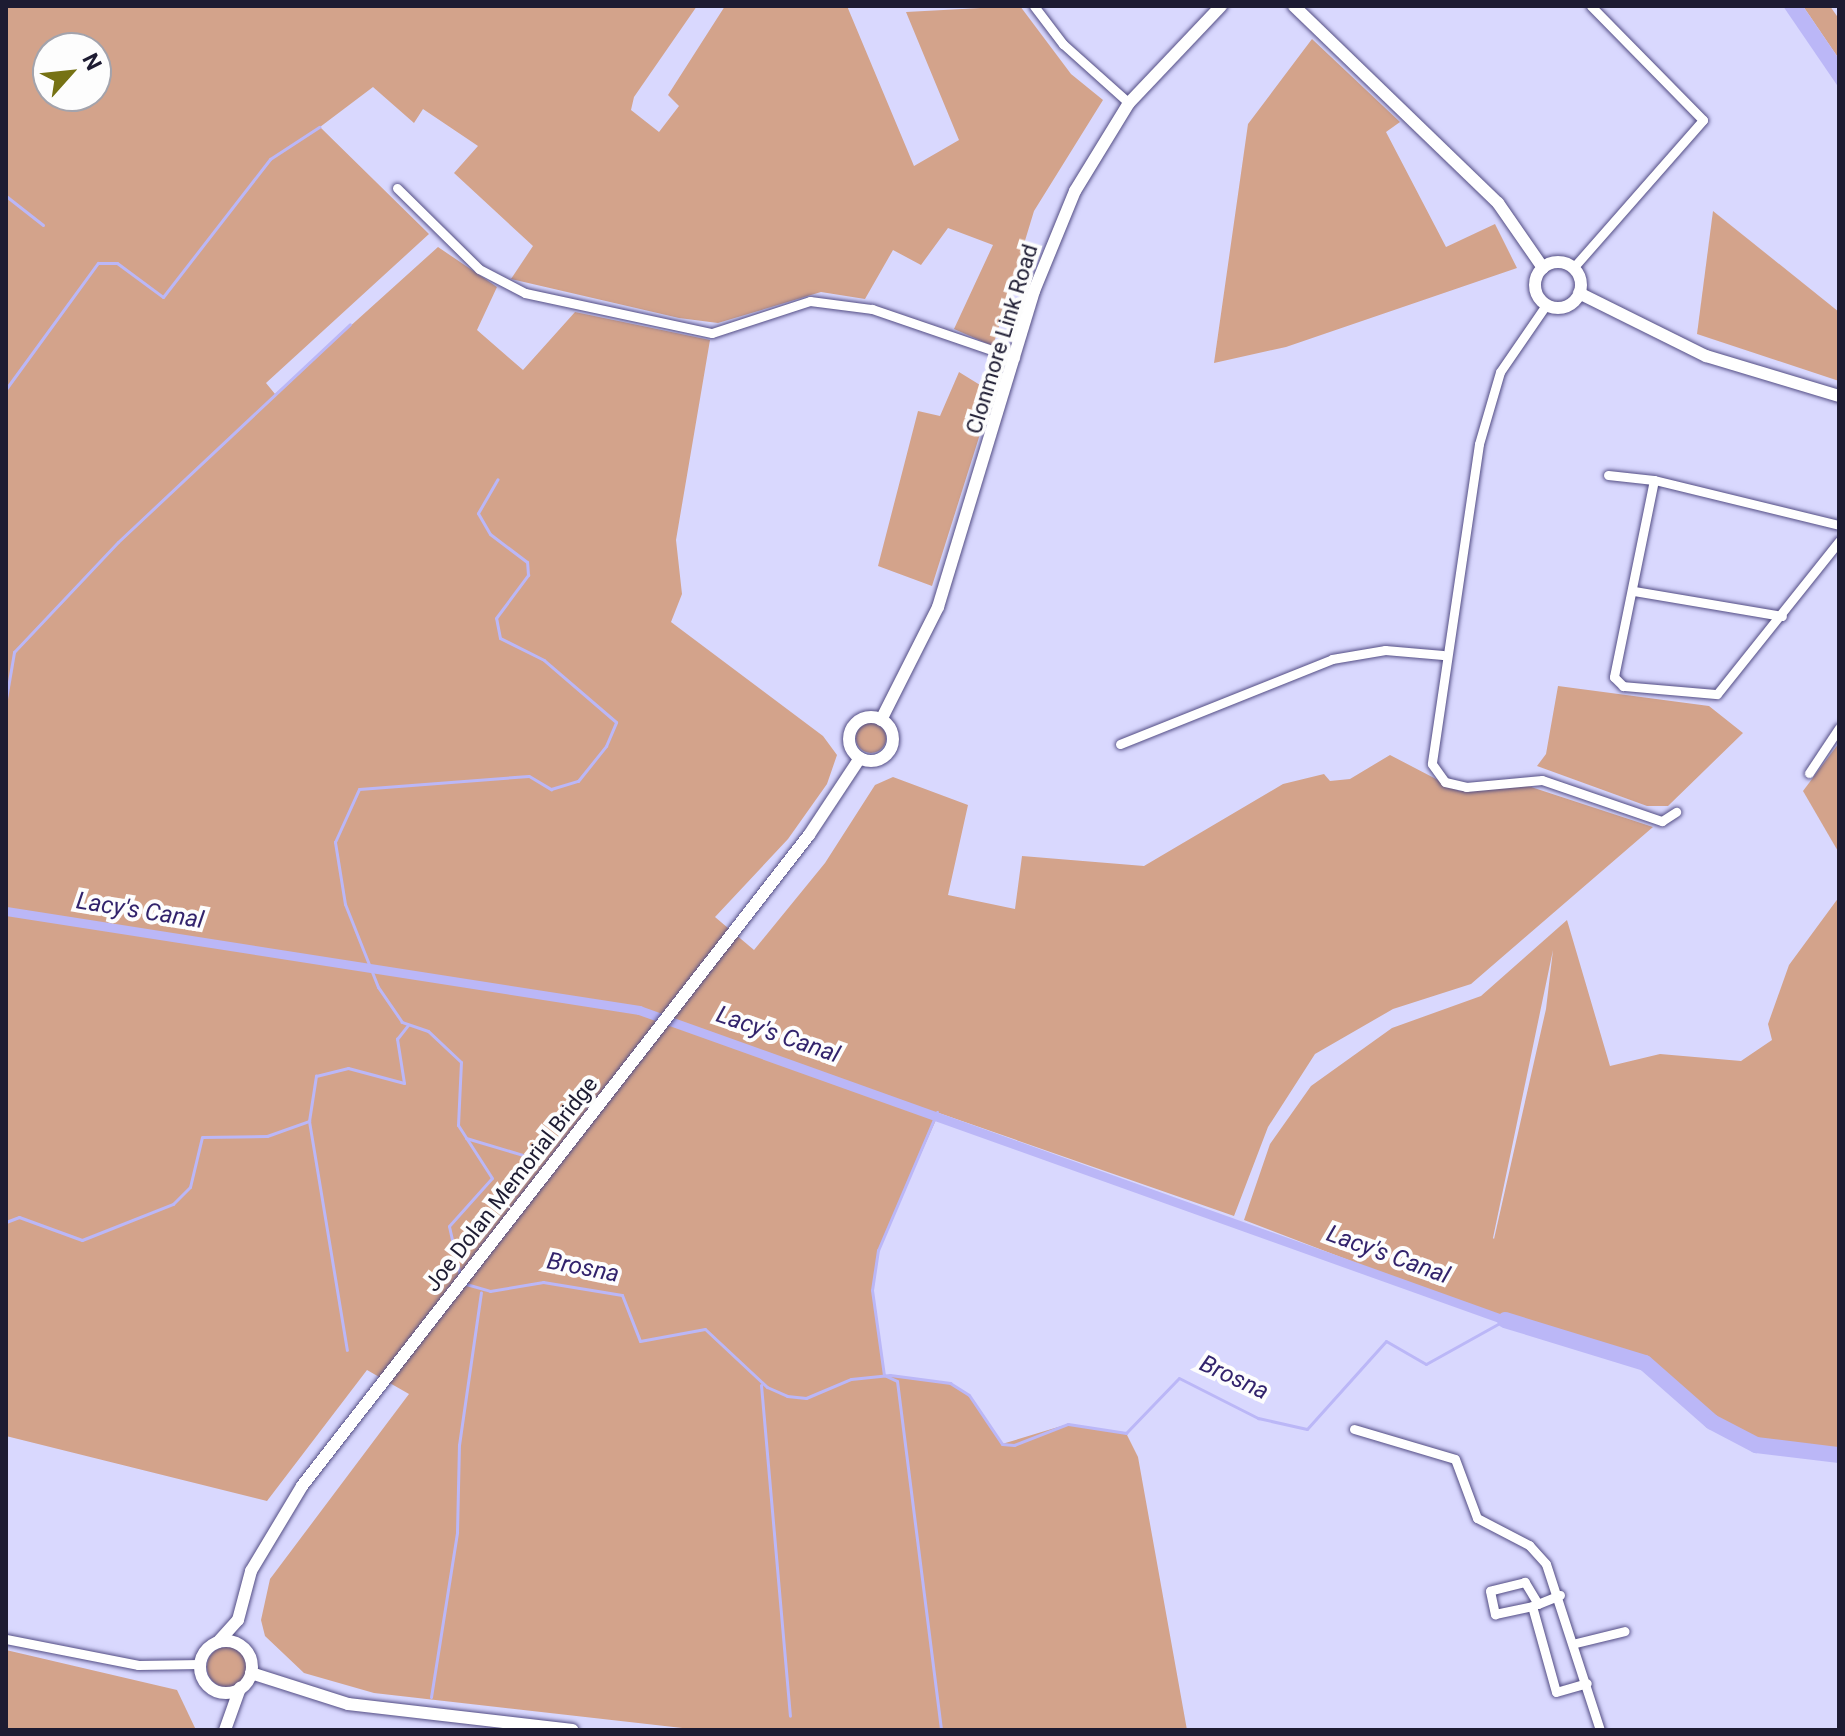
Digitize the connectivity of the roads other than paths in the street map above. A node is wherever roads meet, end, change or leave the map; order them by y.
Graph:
1 (1034, 6) edge
2 (1221, 6) edge
3 (1294, 6) edge
4 (1591, 6) edge
5 (1129, 103) junction
6 (397, 188) dead end
7 (1543, 268) junction
8 (1573, 268) junction
9 (1579, 293) junction
10 (1546, 305) junction
11 (1015, 358) junction
12 (1839, 396) edge
13 (1608, 475) dead end
14 (1654, 480) junction
15 (1839, 525) edge
16 (1839, 541) edge
17 (1634, 591) junction
18 (1782, 616) junction
19 (1443, 655) junction
20 (881, 720) junction
21 (1839, 728) edge
22 (1120, 744) dead end
23 (860, 758) junction
24 (1809, 773) dead end
25 (1676, 812) dead end
26 (1354, 1429) dead end
27 (1560, 1595) junction
28 (238, 1620) junction
29 (1625, 1631) dead end
30 (6, 1639) edge
31 (218, 1642) junction
32 (1576, 1643) junction
33 (246, 1650) junction
34 (200, 1664) junction
35 (251, 1673) junction
36 (1587, 1683) junction
37 (240, 1688) junction
38 (213, 1689) junction
39 (226, 1716) junction
40 (225, 1730) edge
41 (572, 1730) edge
42 (1600, 1730) edge

1 - 5 street
2 - 5 main road, Clonmore Link Road
3 - 7 main road
4 - 8 street
5 - 11 main road, Clonmore Link Road
6 - 11 street
7 - 8 main road
7 - 10 main road
8 - 9 main road
9 - 10 main road
9 - 12 main road
10 - 19 street
11 - 20 main road, Clonmore Link Road
13 - 14 street
14 - 15 street
14 - 17 street
16 - 18 street
17 - 18 street
17 - 18 street
19 - 22 street
19 - 25 street
20 - 23 main road
20 - 23 main road
21 - 24 street
23 - 28 main road, Joe Dolan Memorial Bridge
26 - 27 street
27 - 32 street
27 - 36 street
28 - 31 main road
28 - 33 main road
29 - 32 street
30 - 34 street
31 - 33 main road
31 - 34 main road
32 - 36 street
33 - 35 main road
34 - 38 main road
35 - 37 main road
35 - 41 main road
36 - 42 street
37 - 38 main road
37 - 39 main road
38 - 39 main road
39 - 40 main road

